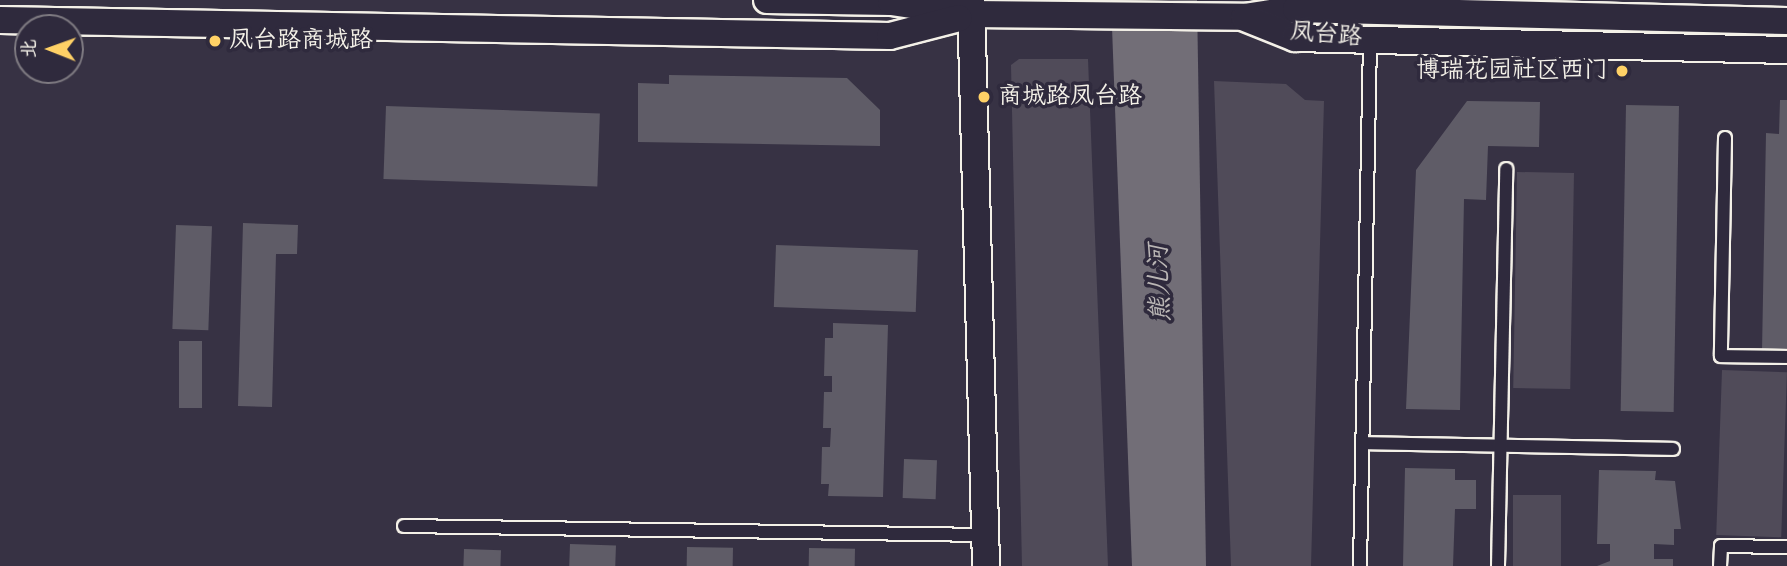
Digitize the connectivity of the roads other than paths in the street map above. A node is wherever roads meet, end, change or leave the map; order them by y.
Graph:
1 (767, 0) edge
2 (971, 7) edge
3 (1715, 10) edge
4 (1244, 17) junction
5 (0, 20) edge
6 (1787, 21) edge
7 (1370, 40) junction
8 (1787, 50) edge
9 (1725, 138) dead end
10 (1506, 169) dead end
11 (1787, 357) edge
12 (1363, 443) junction
13 (1500, 446) junction
14 (1673, 449) dead end
15 (404, 526) dead end
16 (985, 535) junction
17 (1787, 547) edge
18 (986, 566) edge
19 (1360, 566) edge
20 (1498, 566) edge
21 (1720, 566) edge

1 - 2 street
2 - 4 street
2 - 5 street
2 - 16 street
3 - 4 street, 凤台路
3 - 6 street, 凤台路
4 - 7 street, 凤台路
7 - 8 street, 凤台路
7 - 12 lane
9 - 11 lane
10 - 13 lane
12 - 13 lane
12 - 19 lane
13 - 14 lane
13 - 20 lane
15 - 16 lane
16 - 18 street
17 - 21 lane

